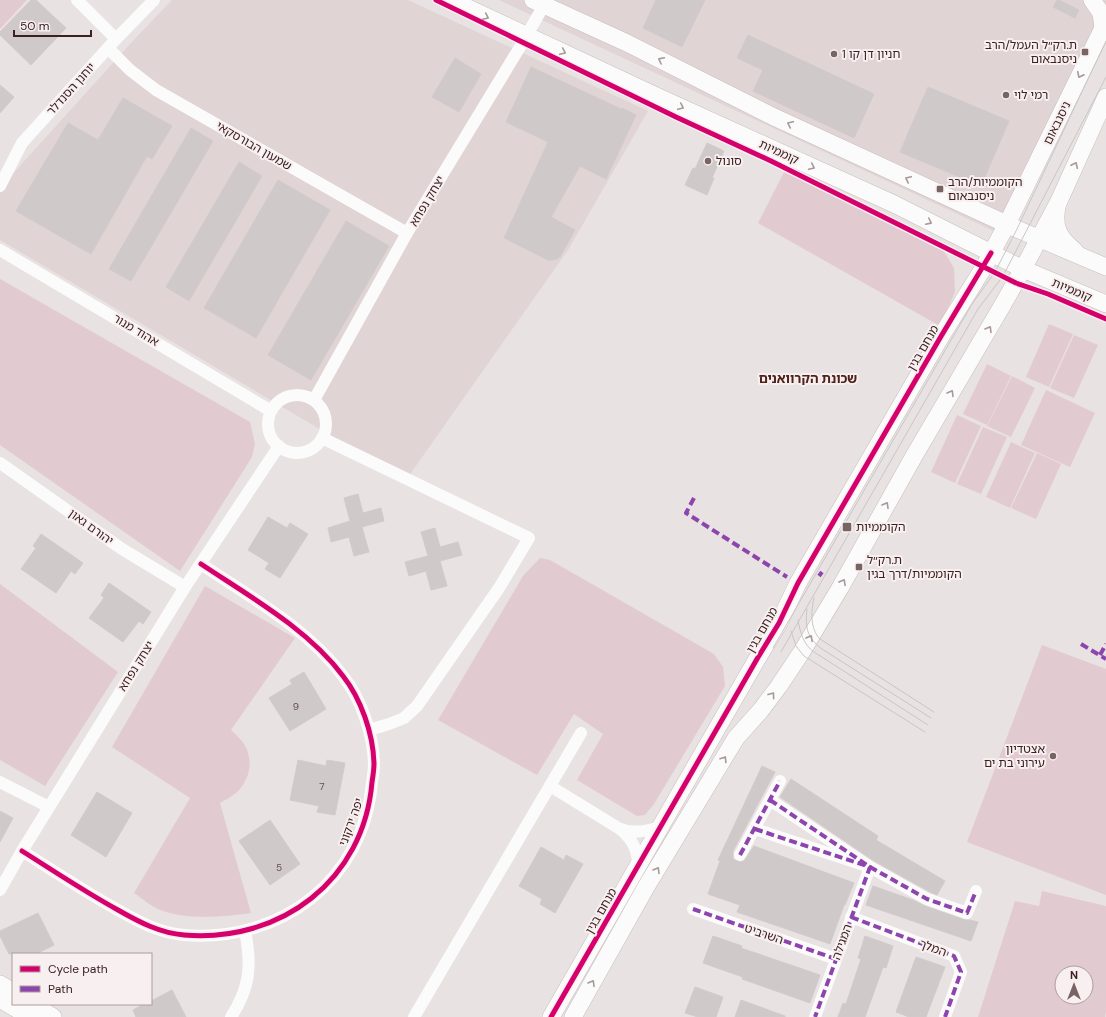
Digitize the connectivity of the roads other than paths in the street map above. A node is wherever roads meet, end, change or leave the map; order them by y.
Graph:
1 (77, 0) edge
2 (154, 0) edge
3 (451, 0) edge
4 (1092, 0) edge
5 (538, 3) edge
6 (1105, 25) edge
7 (527, 36) junction
8 (116, 39) junction
9 (108, 48) junction
10 (1106, 97) edge
11 (0, 186) edge
12 (1059, 201) junction
13 (1007, 224) junction
14 (407, 234) junction
15 (955, 234) junction
16 (1039, 239) junction
17 (0, 250) edge
18 (992, 253) junction
19 (1084, 258) junction
20 (1106, 267) edge
21 (1023, 269) junction
22 (1056, 283) junction
23 (972, 286) junction
24 (1106, 304) edge
25 (1002, 306) junction
26 (314, 400) junction
27 (271, 411) junction
28 (322, 438) junction
29 (279, 446) junction
30 (0, 463) edge
31 (201, 564) junction
32 (185, 587) junction
33 (369, 730) junction
34 (581, 733) dead end
35 (780, 781) dead end
36 (0, 782) edge
37 (550, 786) junction
38 (770, 800) junction
39 (49, 808) junction
40 (661, 827) junction
41 (620, 829) junction
42 (755, 829) junction
43 (22, 851) junction
44 (740, 855) dead end
45 (638, 867) junction
46 (870, 867) junction
47 (0, 890) edge
48 (976, 891) dead end
49 (692, 909) dead end
50 (850, 917) junction
51 (245, 931) junction
52 (836, 959) junction
53 (0, 984) edge
54 (12, 991) edge
55 (0, 999) edge
56 (34, 1005) edge
57 (30, 1017) edge
58 (53, 1017) edge
59 (231, 1017) edge
60 (414, 1017) edge
61 (551, 1017) edge
62 (573, 1017) edge
63 (815, 1017) edge
64 (945, 1017) edge

1 - 8 street
2 - 8 street, יוחנן הסנדלר
3 -> 7 main road, קוממיות
4 - 6 main road
5 - 7 street, יצחק נפחא
13 -> 5 main road
6 -> 13 main road, ניסנבאום
7 - 14 street, יצחק נפחא
7 -> 15 main road, קוממיות
8 - 9 street, יוחנן הסנדלר
9 - 11 street, יוחנן הסנדלר
9 - 14 street, שמעון הבורסקאי
12 -> 10 main road
12 - 16 main road
12 - 19 main road
13 - 16 main road
13 - 18 main road, מנחם בגין
14 - 26 street, יצחק נפחא
15 - 18 main road, קוממיות
15 - 23 main road
16 - 19 main road
16 - 21 main road
17 - 27 street, אהוד מנור
18 - 21 main road, קוממיות
18 - 23 main road, מנחם בגין
19 - 20 main road
21 - 22 main road, קוממיות
21 - 25 main road
22 - 24 main road, קוממיות
22 - 25 main road
23 - 40 main road, מנחם בגין
62 -> 25 main road
26 - 27 street
26 - 28 street
27 - 29 street
28 - 29 street
28 - 33 street
29 - 31 street, יצחק נפחא
30 - 32 street, יהורם גאון
31 - 32 street, יצחק נפחא
31 - 33 street, יפה ירקוני
32 - 39 street, יצחק נפחא
33 - 51 street, יפה ירקוני
34 - 37 street
35 - 38 street
36 - 39 street
37 - 41 street
37 - 60 street
38 - 42 street
38 - 46 street
39 - 43 street, יצחק נפחא
40 - 41 street
40 - 45 main road, מנחם בגין
41 - 45 street
42 - 44 street
42 - 46 street
43 - 47 street, יצחק נפחא
43 - 51 street, יפה ירקוני
45 - 61 main road, מנחם בגין
46 - 48 street
46 - 50 street, המגילה
49 - 52 street, השרביט
50 - 52 street, המגילה
50 - 64 street, המלך
51 - 59 street
52 - 63 street, המגילה
53 - 54 main road
55 - 57 main road
56 - 58 main road

